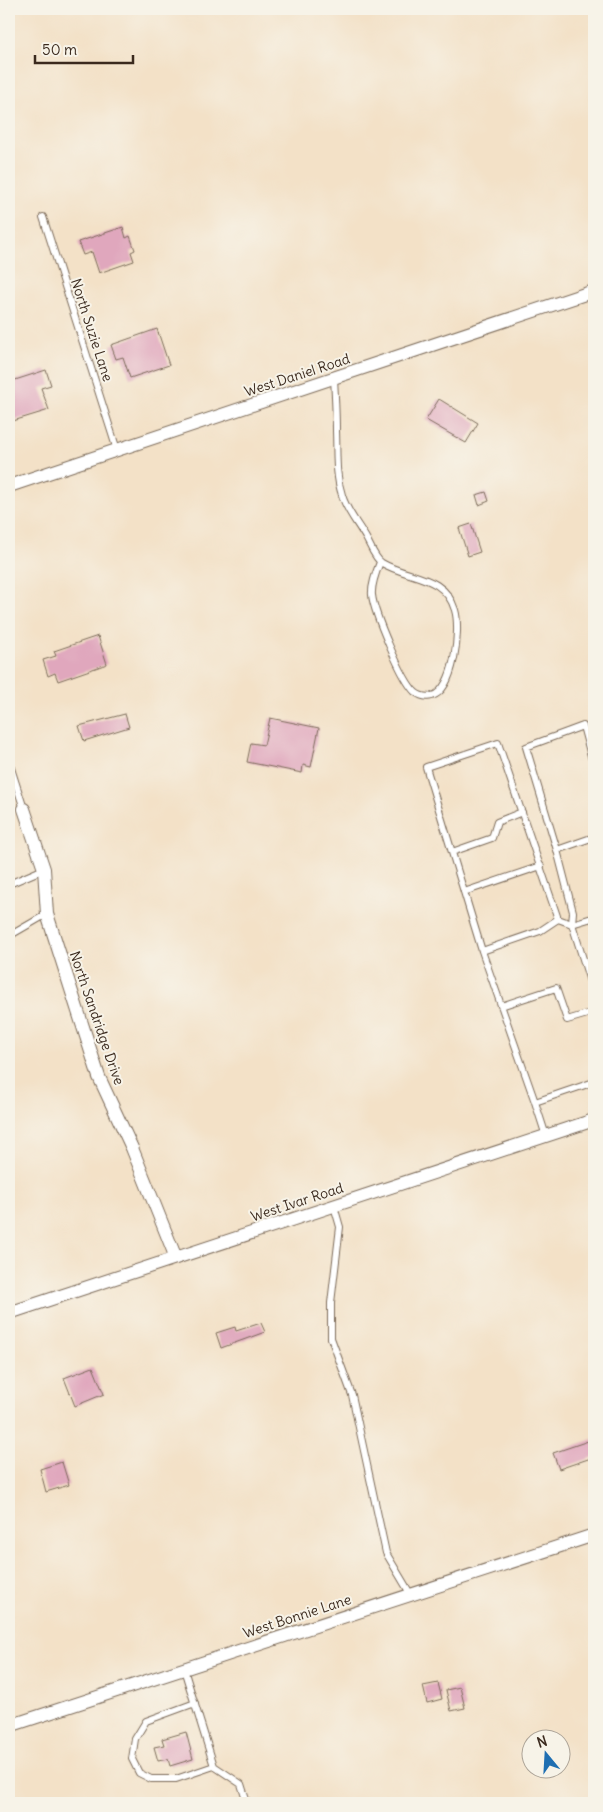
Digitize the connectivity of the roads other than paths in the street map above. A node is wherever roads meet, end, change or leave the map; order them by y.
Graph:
1 (43, 217) dead end
2 (594, 291) edge
3 (334, 378) junction
4 (117, 450) junction
5 (9, 486) edge
6 (380, 562) junction
7 (9, 762) edge
8 (594, 767) edge
9 (24, 809) joint
10 (522, 812) junction
11 (594, 837) edge
12 (557, 850) junction
13 (452, 852) junction
14 (541, 866) junction
15 (44, 869) junction
16 (9, 884) edge
17 (464, 892) junction
18 (47, 914) junction
19 (558, 919) junction
20 (594, 922) edge
21 (572, 924) junction
22 (9, 936) edge
23 (482, 951) junction
24 (594, 994) edge
25 (501, 1006) junction
26 (594, 1012) edge
27 (594, 1082) edge
28 (535, 1102) junction
29 (594, 1120) edge
30 (546, 1136) junction
31 (334, 1206) junction
32 (176, 1258) junction
33 (9, 1313) edge
34 (594, 1535) edge
35 (411, 1595) junction
36 (184, 1669) junction
37 (195, 1703) junction
38 (9, 1726) edge
39 (214, 1766) junction
40 (247, 1803) edge

1 - 4 lane, North Suzie Lane
2 - 3 street, West Daniel Road
3 - 4 street, West Daniel Road
3 - 6 lane
4 - 5 street, West Daniel Road
6 - 6 lane
7 - 9 lane
8 - 12 lane
9 - 15 street, North Sandridge Drive
10 - 13 lane
10 - 13 lane
10 - 14 lane
11 - 12 lane
12 - 21 lane
13 - 17 lane
14 - 17 lane
14 - 19 lane
15 - 16 lane
15 - 18 street, North Sandridge Drive
17 - 23 lane
18 - 22 lane
18 - 32 street, North Sandridge Drive
19 - 21 lane
19 - 23 lane
20 - 21 lane
21 - 24 lane
23 - 25 lane
25 - 26 lane
25 - 28 lane
27 - 28 lane
28 - 30 lane
29 - 30 street, West Ivar Road
30 - 31 street, West Ivar Road
31 - 32 street, West Ivar Road
31 - 35 lane
32 - 33 street, West Ivar Road
34 - 35 street, West Bonnie Lane
35 - 36 street, West Bonnie Lane
36 - 37 lane
36 - 38 street, West Bonnie Lane
37 - 39 lane
37 - 39 lane
39 - 40 lane

